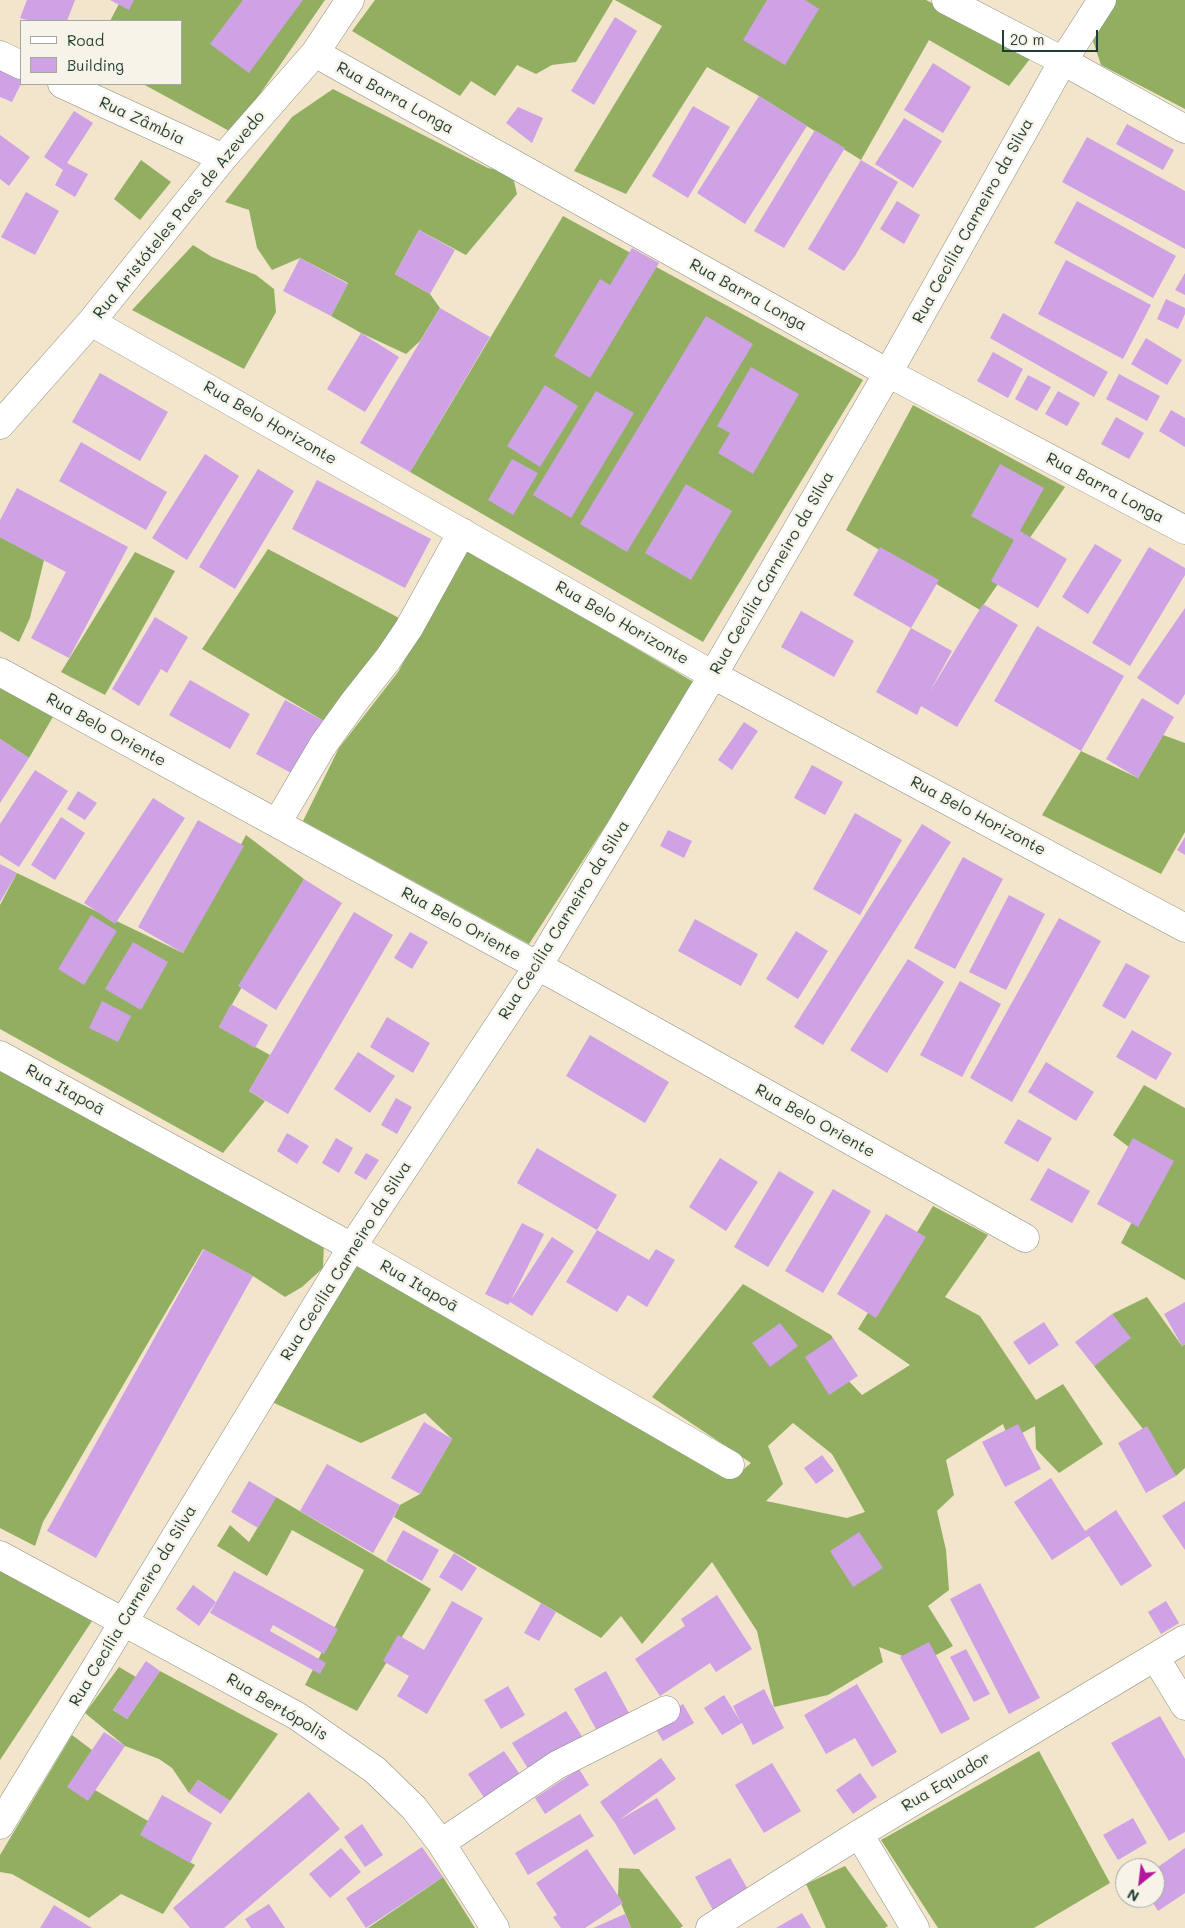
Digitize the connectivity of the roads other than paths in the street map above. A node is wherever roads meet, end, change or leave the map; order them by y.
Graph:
1 (350, 0) edge
2 (946, 0) edge
3 (1102, 0) edge
4 (315, 53) junction
5 (0, 55) edge
6 (1063, 61) junction
7 (20, 65) edge
8 (64, 85) edge
9 (1185, 129) edge
10 (223, 158) junction
11 (91, 322) junction
12 (888, 373) junction
13 (0, 425) edge
14 (1185, 530) edge
15 (462, 532) junction
16 (0, 672) edge
17 (714, 675) junction
18 (277, 823) junction
19 (1185, 928) edge
20 (538, 966) junction
21 (0, 1055) edge
22 (1025, 1238) dead end
23 (352, 1247) junction
24 (730, 1466) dead end
25 (0, 1555) edge
26 (123, 1622) junction
27 (1185, 1639) edge
28 (1155, 1657) junction
29 (1185, 1706) edge
30 (666, 1710) dead end
31 (0, 1825) edge
32 (859, 1834) junction
33 (441, 1843) junction
34 (495, 1928) edge
35 (710, 1928) edge
36 (915, 1928) edge

1 - 4 street, Rua Aristóteles Paes de Azevedo
2 - 6 street
3 - 6 street, Rua Cecília Carneiro da Silva
4 - 10 street, Rua Aristóteles Paes de Azevedo
4 - 12 street, Rua Barra Longa
5 - 7 street
6 - 9 street
6 - 12 street, Rua Cecília Carneiro da Silva
8 - 10 street, Rua Zâmbia
10 - 11 street, Rua Aristóteles Paes de Azevedo
11 - 13 street, Rua Aristóteles Paes de Azevedo
11 - 15 street, Rua Belo Horizonte
12 - 14 street, Rua Barra Longa
12 - 17 street, Rua Cecília Carneiro da Silva
15 - 17 street, Rua Belo Horizonte
15 - 18 street
16 - 18 street, Rua Belo Oriente
17 - 19 street, Rua Belo Horizonte
17 - 20 street, Rua Cecília Carneiro da Silva
18 - 20 street, Rua Belo Oriente
20 - 22 street, Rua Belo Oriente
20 - 23 street, Rua Cecília Carneiro da Silva
21 - 23 street, Rua Itapoã
23 - 24 street, Rua Itapoã
23 - 26 street, Rua Cecília Carneiro da Silva
25 - 26 street, Rua Bertópolis
26 - 31 street, Rua Cecília Carneiro da Silva
26 - 33 street, Rua Bertópolis
27 - 28 street, Rua Equador
28 - 29 street
28 - 32 street, Rua Equador
30 - 33 street
32 - 35 street, Rua Equador
32 - 36 street
33 - 34 street, Rua Bertópolis

